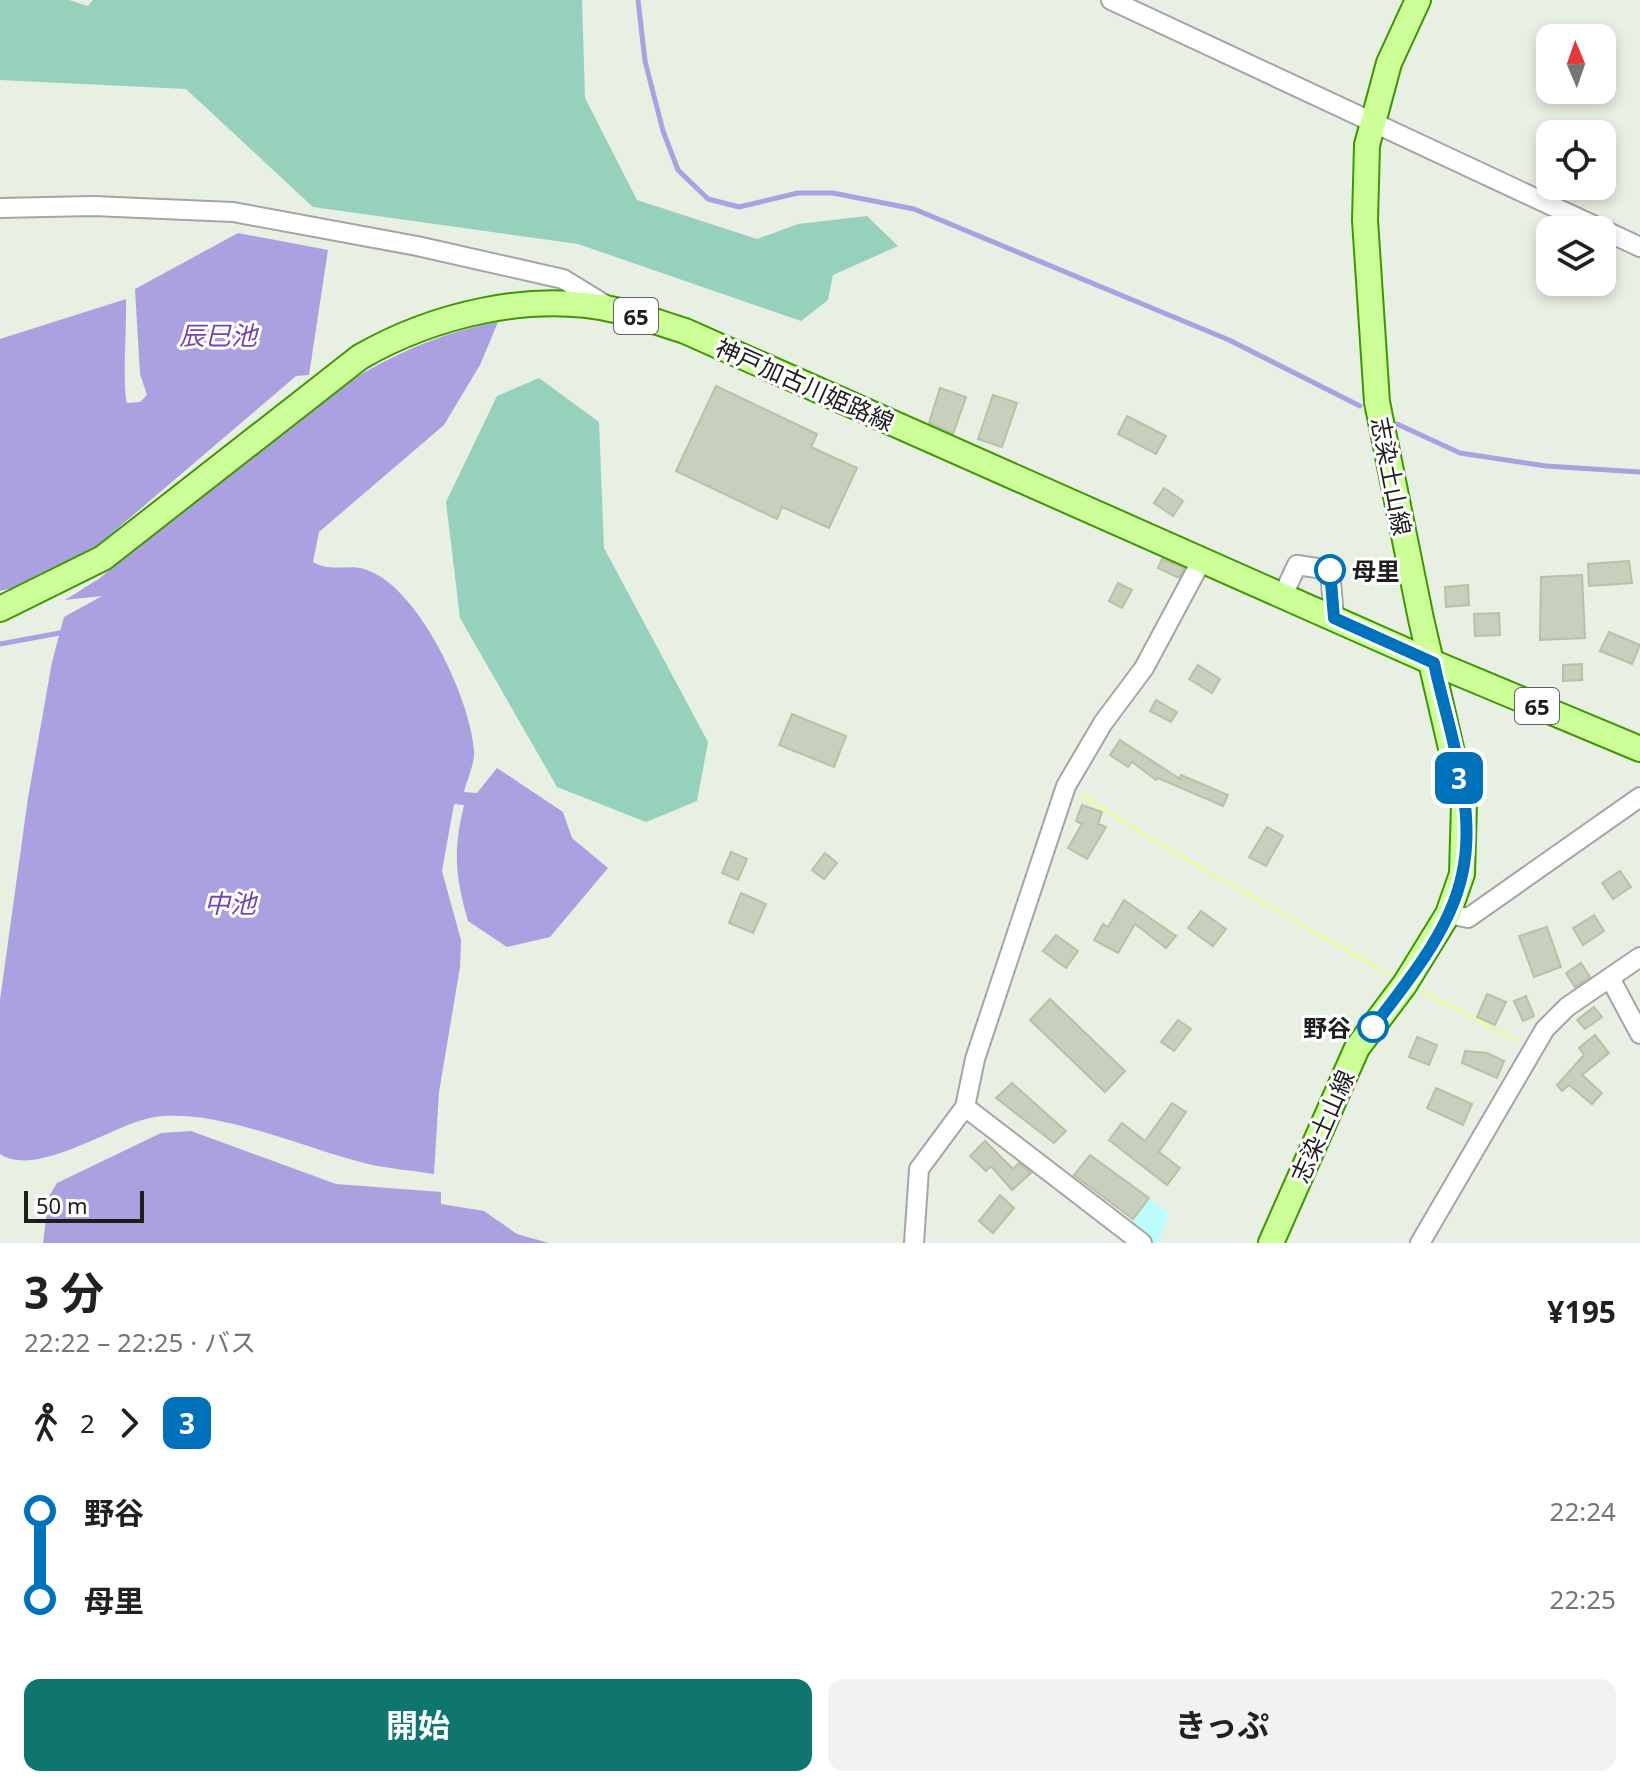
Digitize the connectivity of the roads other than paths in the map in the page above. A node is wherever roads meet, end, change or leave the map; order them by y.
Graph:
1 (1111, 0) edge
2 (1418, 0) edge
3 (1372, 123) junction
4 (0, 208) edge
5 (1640, 247) edge
6 (613, 309) junction
7 (1203, 558) junction
8 (1283, 595) junction
9 (0, 609) edge
10 (1334, 618) junction
11 (1434, 663) junction
12 (1640, 749) edge
13 (1640, 797) edge
14 (1448, 914) junction
15 (1640, 957) edge
16 (1610, 978) junction
17 (1640, 1034) edge
18 (965, 1107) junction
19 (914, 1243) edge
20 (1142, 1243) edge
21 (1271, 1243) edge
22 (1420, 1243) edge

1 - 3 street
2 - 3 main road, 志染土山線
3 - 5 street
3 - 11 main road, 志染土山線
4 - 6 street
6 - 7 main road, 神戸加古川姫路線 / 65
6 - 9 main road, 神戸加古川姫路線 / 65
7 - 8 main road, 神戸加古川姫路線 / 65
7 - 18 street
8 - 10 main road, 神戸加古川姫路線 / 65
8 - 10 street
10 - 11 main road, 神戸加古川姫路線 / 65
11 - 12 main road, 神戸加古川姫路線 / 65
11 - 14 main road, 志染土山線
13 - 14 street
14 - 21 main road, 志染土山線
15 - 16 street
16 - 17 street
16 - 22 street
18 - 19 street
18 - 20 street

